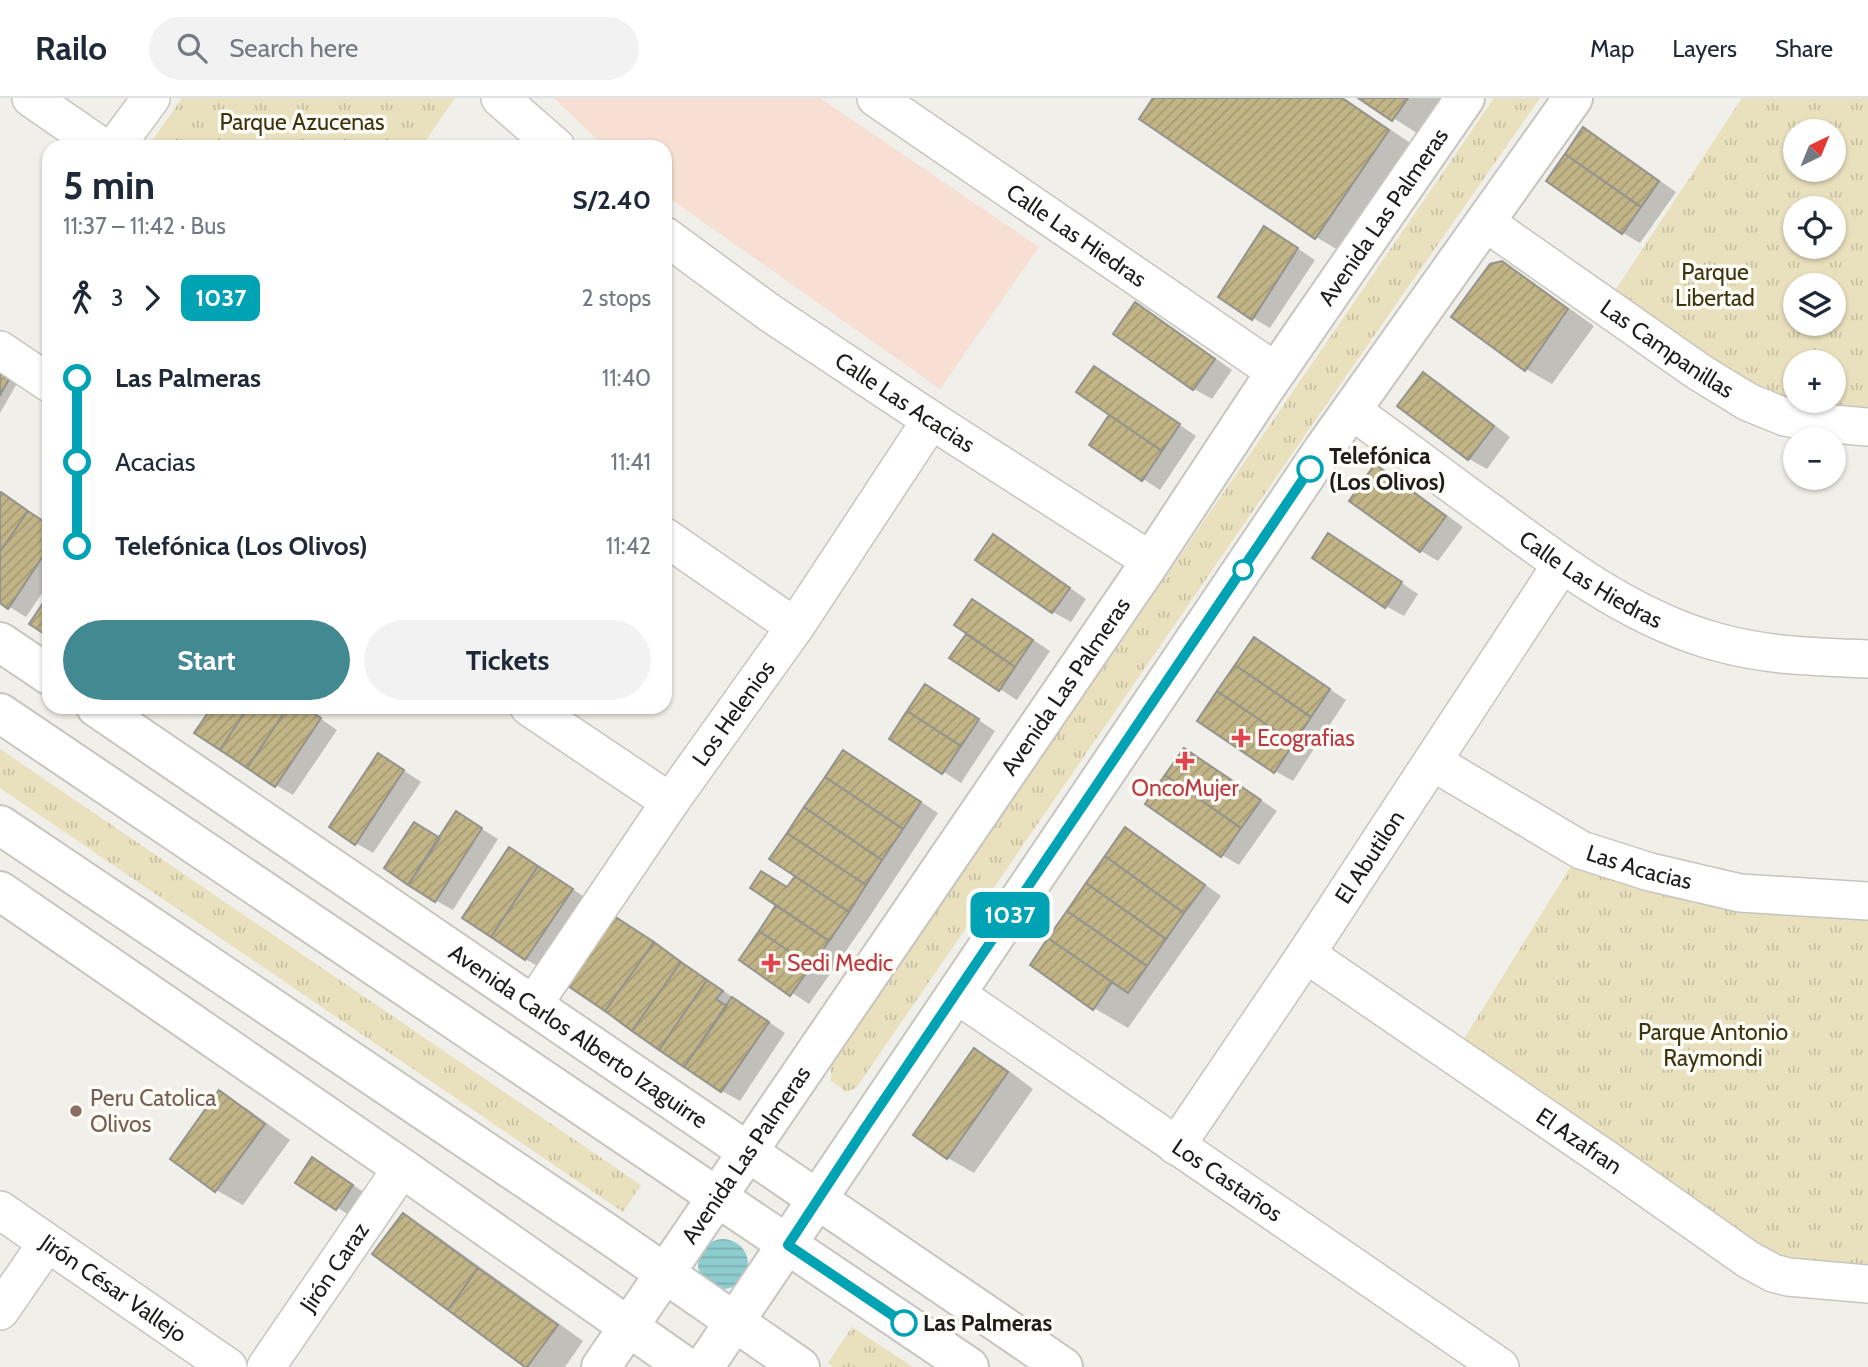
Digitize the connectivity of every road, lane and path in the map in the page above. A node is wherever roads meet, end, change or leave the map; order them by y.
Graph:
1 (31, 98) edge
2 (151, 98) edge
3 (500, 98) edge
4 (876, 98) edge
5 (1465, 98) edge
6 (1573, 98) edge
7 (92, 140) edge
8 (120, 140) edge
9 (548, 140) edge
10 (1485, 222) junction
11 (672, 241) edge
12 (0, 350) edge
13 (1276, 372) junction
14 (42, 378) edge
15 (1351, 410) junction
16 (931, 420) junction
17 (1868, 427) edge
18 (672, 542) edge
19 (1151, 561) junction
20 (1560, 565) junction
21 (795, 627) junction
22 (0, 642) edge
23 (1868, 659) edge
24 (42, 670) edge
25 (0, 712) edge
26 (106, 714) edge
27 (539, 714) edge
28 (1433, 762) junction
29 (670, 802) junction
30 (0, 825) edge
31 (0, 891) edge
32 (1868, 901) edge
33 (1306, 954) junction
34 (956, 994) junction
35 (533, 1005) junction
36 (1176, 1146) junction
37 (748, 1152) junction
38 (402, 1168) junction
39 (718, 1196) junction
40 (819, 1199) junction
41 (0, 1210) edge
42 (47, 1243) junction
43 (788, 1245) junction
44 (665, 1273) junction
45 (1868, 1284) edge
46 (0, 1311) edge
47 (734, 1322) junction
48 (629, 1326) junction
49 (228, 1367) edge
50 (265, 1367) edge
51 (601, 1367) edge
52 (686, 1367) edge
53 (704, 1367) edge
54 (800, 1367) edge
55 (970, 1367) edge
56 (1063, 1367) edge
57 (1500, 1367) edge

1 - 7 street
2 - 8 street
3 - 9 street
4 - 13 street, Calle Las Hiedras
5 - 13 main road, Avenida Las Palmeras
6 - 10 main road
10 - 15 main road
10 - 17 street, Las Campanillas
11 - 16 street, Calle Las Acacias
12 - 14 street
13 - 19 main road, Avenida Las Palmeras
15 - 20 street, Calle Las Hiedras
15 - 34 main road
16 - 19 street, Calle Las Acacias
16 - 21 street, Los Helenios
18 - 21 street
19 - 37 main road, Avenida Las Palmeras
20 - 23 street, Calle Las Hiedras
20 - 28 street, El Abutilon
21 - 29 street, Los Helenios
22 - 24 main road
25 - 39 main road
26 - 35 main road, Avenida Carlos Alberto Izaguirre
27 - 29 street
28 - 32 street, Las Acacias
28 - 33 street, El Abutilon
29 - 35 street, Los Helenios
30 - 44 main road
31 - 38 main road
33 - 36 street, El Abutilon
33 - 45 street, El Azafran
34 - 36 street, Los Castaños
34 - 40 main road
35 - 37 main road, Avenida Carlos Alberto Izaguirre
36 - 57 street, Los Castaños
37 - 39 main road, Avenida Las Palmeras
37 - 40 main road, Avenida Carlos Alberto Izaguirre
38 - 48 main road
38 - 50 street, Jirón Caraz
39 - 43 main road
39 - 44 main road, Avenida Las Palmeras
40 - 43 main road
40 - 56 main road, Avenida Carlos Alberto Izaguirre
41 - 42 street, Jirón César Vallejo
42 - 46 street
42 - 49 street, Jirón César Vallejo
43 - 47 main road
43 - 55 main road
44 - 47 main road
44 - 48 main road, Avenida Las Palmeras
47 - 53 main road
47 - 54 main road
48 - 51 main road, Avenida Las Palmeras
48 - 52 main road

